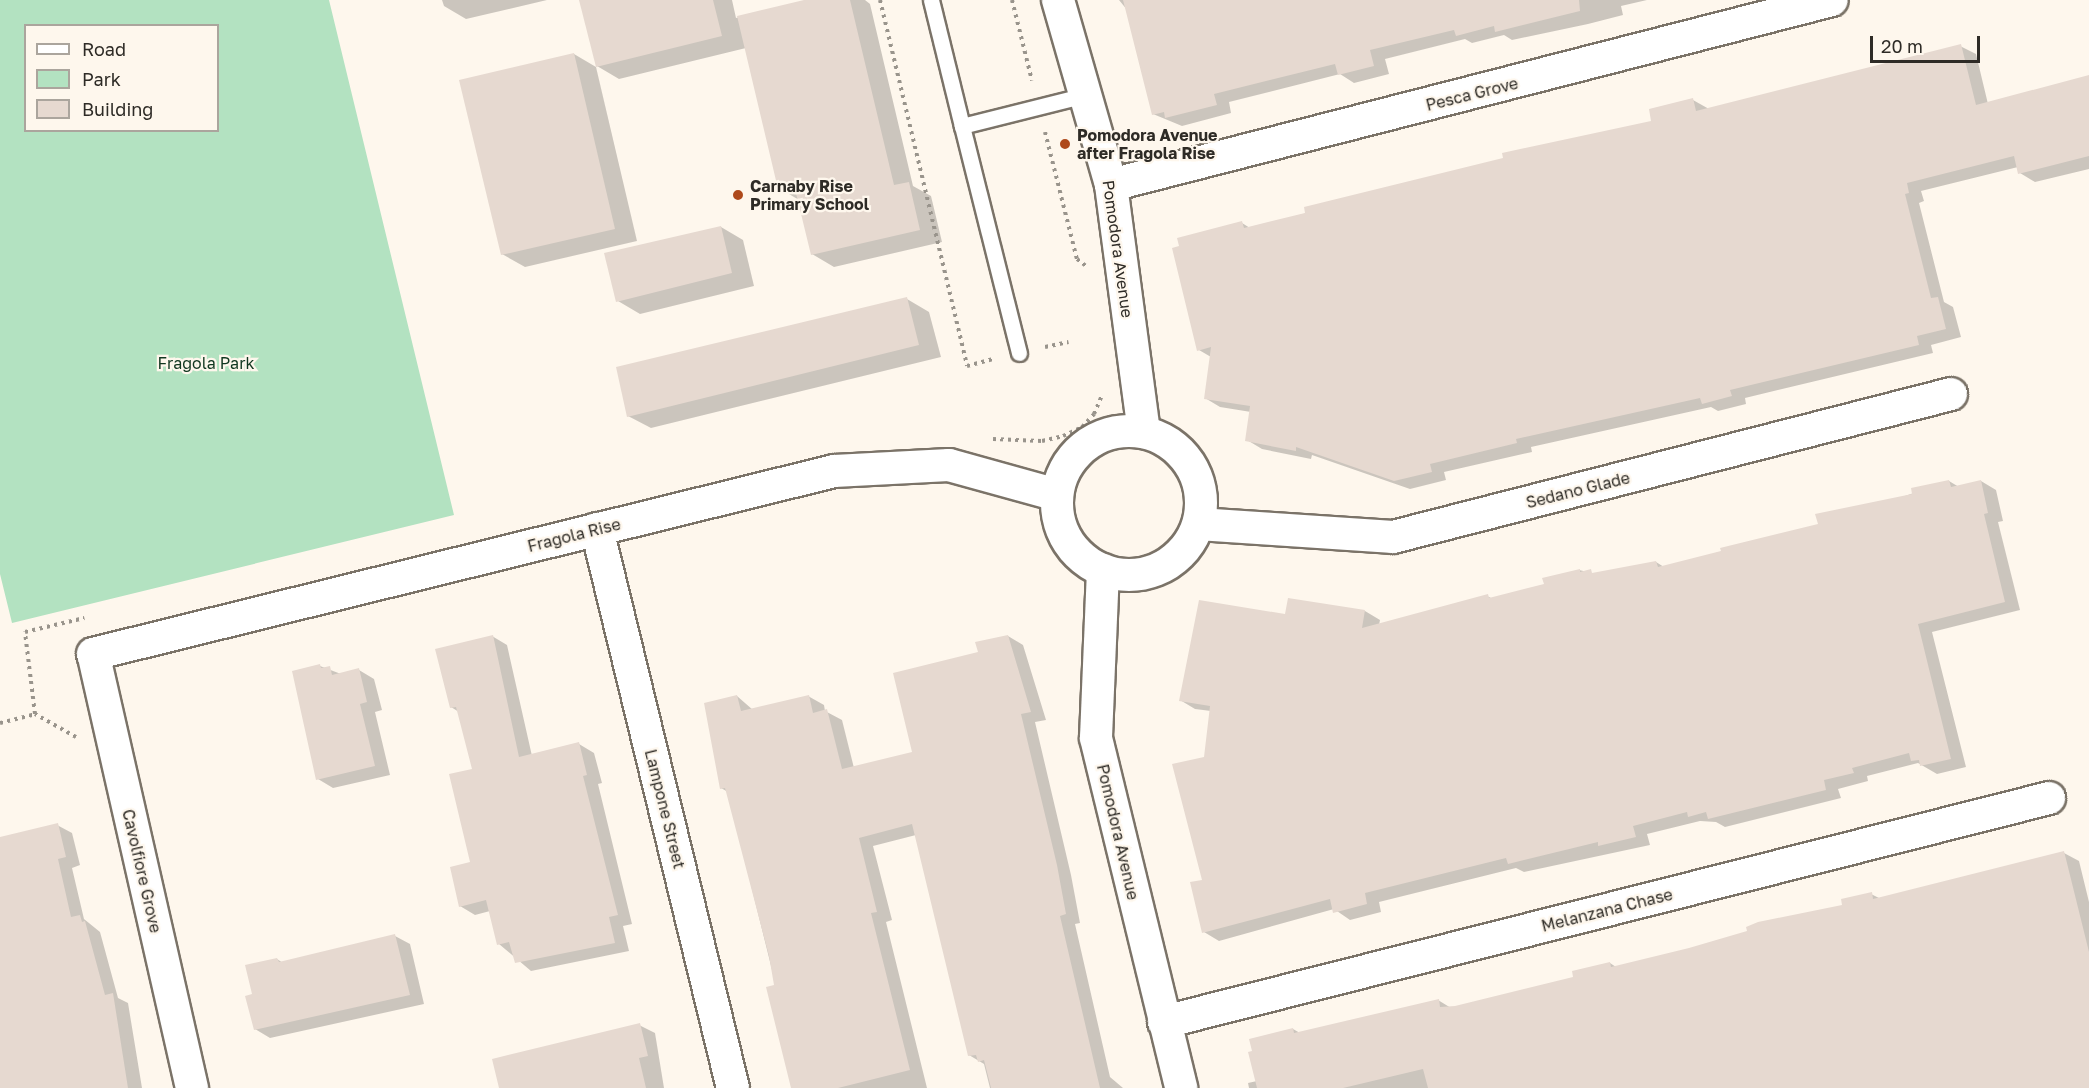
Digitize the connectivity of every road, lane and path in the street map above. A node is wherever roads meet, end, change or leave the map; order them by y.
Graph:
1 (880, 0) edge
2 (931, 0) edge
3 (1058, 0) edge
4 (1832, 0) edge
5 (1085, 95) junction
6 (962, 126) junction
7 (1111, 185) junction
8 (1068, 342) dead end
9 (1019, 353) junction
10 (1951, 394) dead end
11 (1144, 432) junction
12 (1057, 495) junction
13 (1199, 524) junction
14 (597, 529) junction
15 (1103, 570) junction
16 (93, 654) joint
17 (35, 714) dead end
18 (0, 723) edge
19 (2049, 798) dead end
20 (1164, 1022) junction
21 (192, 1088) edge
22 (733, 1088) edge
23 (1181, 1088) edge

1 - 9 path
2 - 6 lane
3 - 5 street, Pomodora Avenue
4 - 7 street, Pesca Grove
5 - 6 lane
5 - 7 street, Pomodora Avenue
6 - 9 lane
7 - 11 street, Pomodora Avenue
8 - 9 path
10 - 13 street, Sedano Glade
11 - 12 street
11 - 13 street
12 - 14 street, Fragola Rise
12 - 15 street
13 - 15 street
14 - 16 street, Fragola Rise
14 - 22 street, Lampone Street
15 - 20 street, Pomodora Avenue
16 - 21 street, Cavolfiore Grove
17 - 18 path
19 - 20 street, Melanzana Chase
20 - 23 street, Pomodora Avenue

